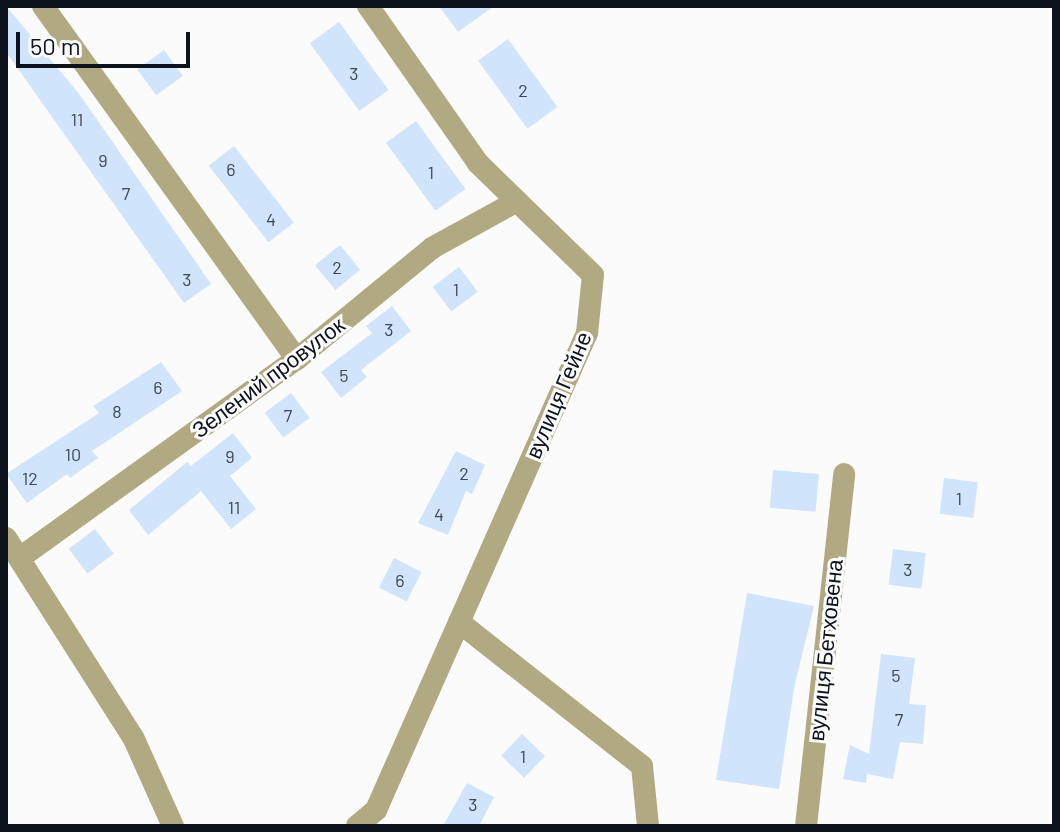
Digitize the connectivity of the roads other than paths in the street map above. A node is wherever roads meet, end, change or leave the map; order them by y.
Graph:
1 (43, 6) edge
2 (368, 6) edge
3 (517, 201) junction
4 (297, 359) junction
5 (844, 474) dead end
6 (6, 538) edge
7 (21, 557) junction
8 (459, 622) junction
9 (173, 826) edge
10 (357, 826) edge
11 (648, 826) edge
12 (806, 826) edge

1 - 4 street
2 - 3 street, вулиця Гейне
3 - 4 street, Зелений провулок
3 - 8 street, вулиця Гейне
4 - 7 street, Зелений провулок
5 - 12 street, вулиця Бетховена
6 - 7 street
7 - 9 street
8 - 10 street, вулиця Гейне
8 - 11 street

